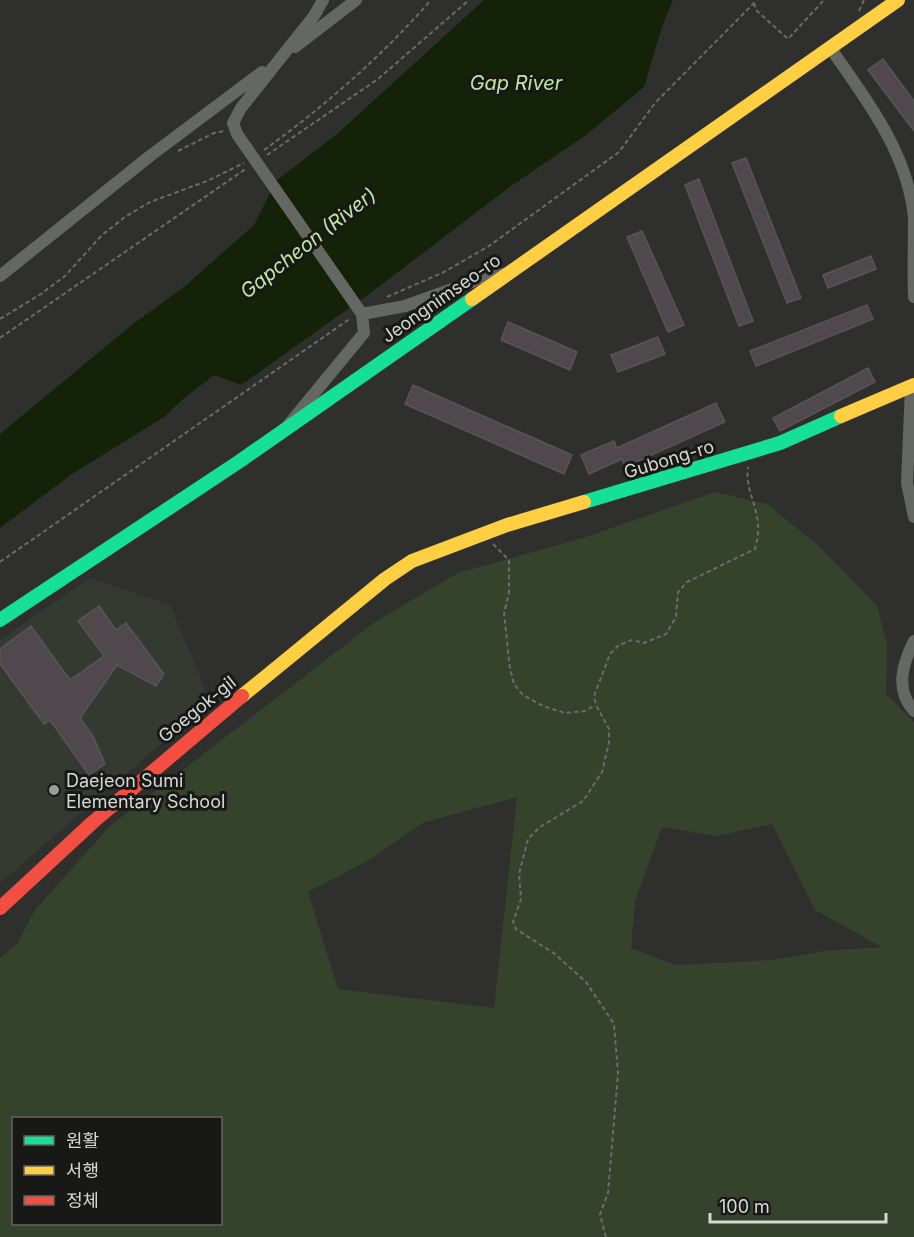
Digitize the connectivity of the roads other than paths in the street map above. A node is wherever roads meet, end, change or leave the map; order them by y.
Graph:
1 (323, 0) edge
2 (356, 0) edge
3 (898, 0) edge
4 (831, 49) junction
5 (280, 59) junction
6 (508, 273) junction
7 (0, 276) edge
8 (914, 297) edge
9 (360, 311) junction
10 (912, 386) edge
11 (287, 427) junction
12 (914, 517) edge
13 (429, 554) joint
14 (0, 620) edge
15 (914, 641) edge
16 (914, 711) edge
17 (0, 908) edge

1 - 5 street
2 - 5 street
3 - 4 main road, Jeongnimseo-ro
4 - 6 main road, Jeongnimseo-ro
4 - 8 street
5 - 7 street
5 - 9 street
6 - 9 street
6 - 11 main road, Jeongnimseo-ro
9 - 11 street
10 - 12 street
10 - 13 main road, Gubong-ro
11 - 14 main road, Jeongnimseo-ro
13 - 17 main road, Goegok-gil
15 - 16 street

